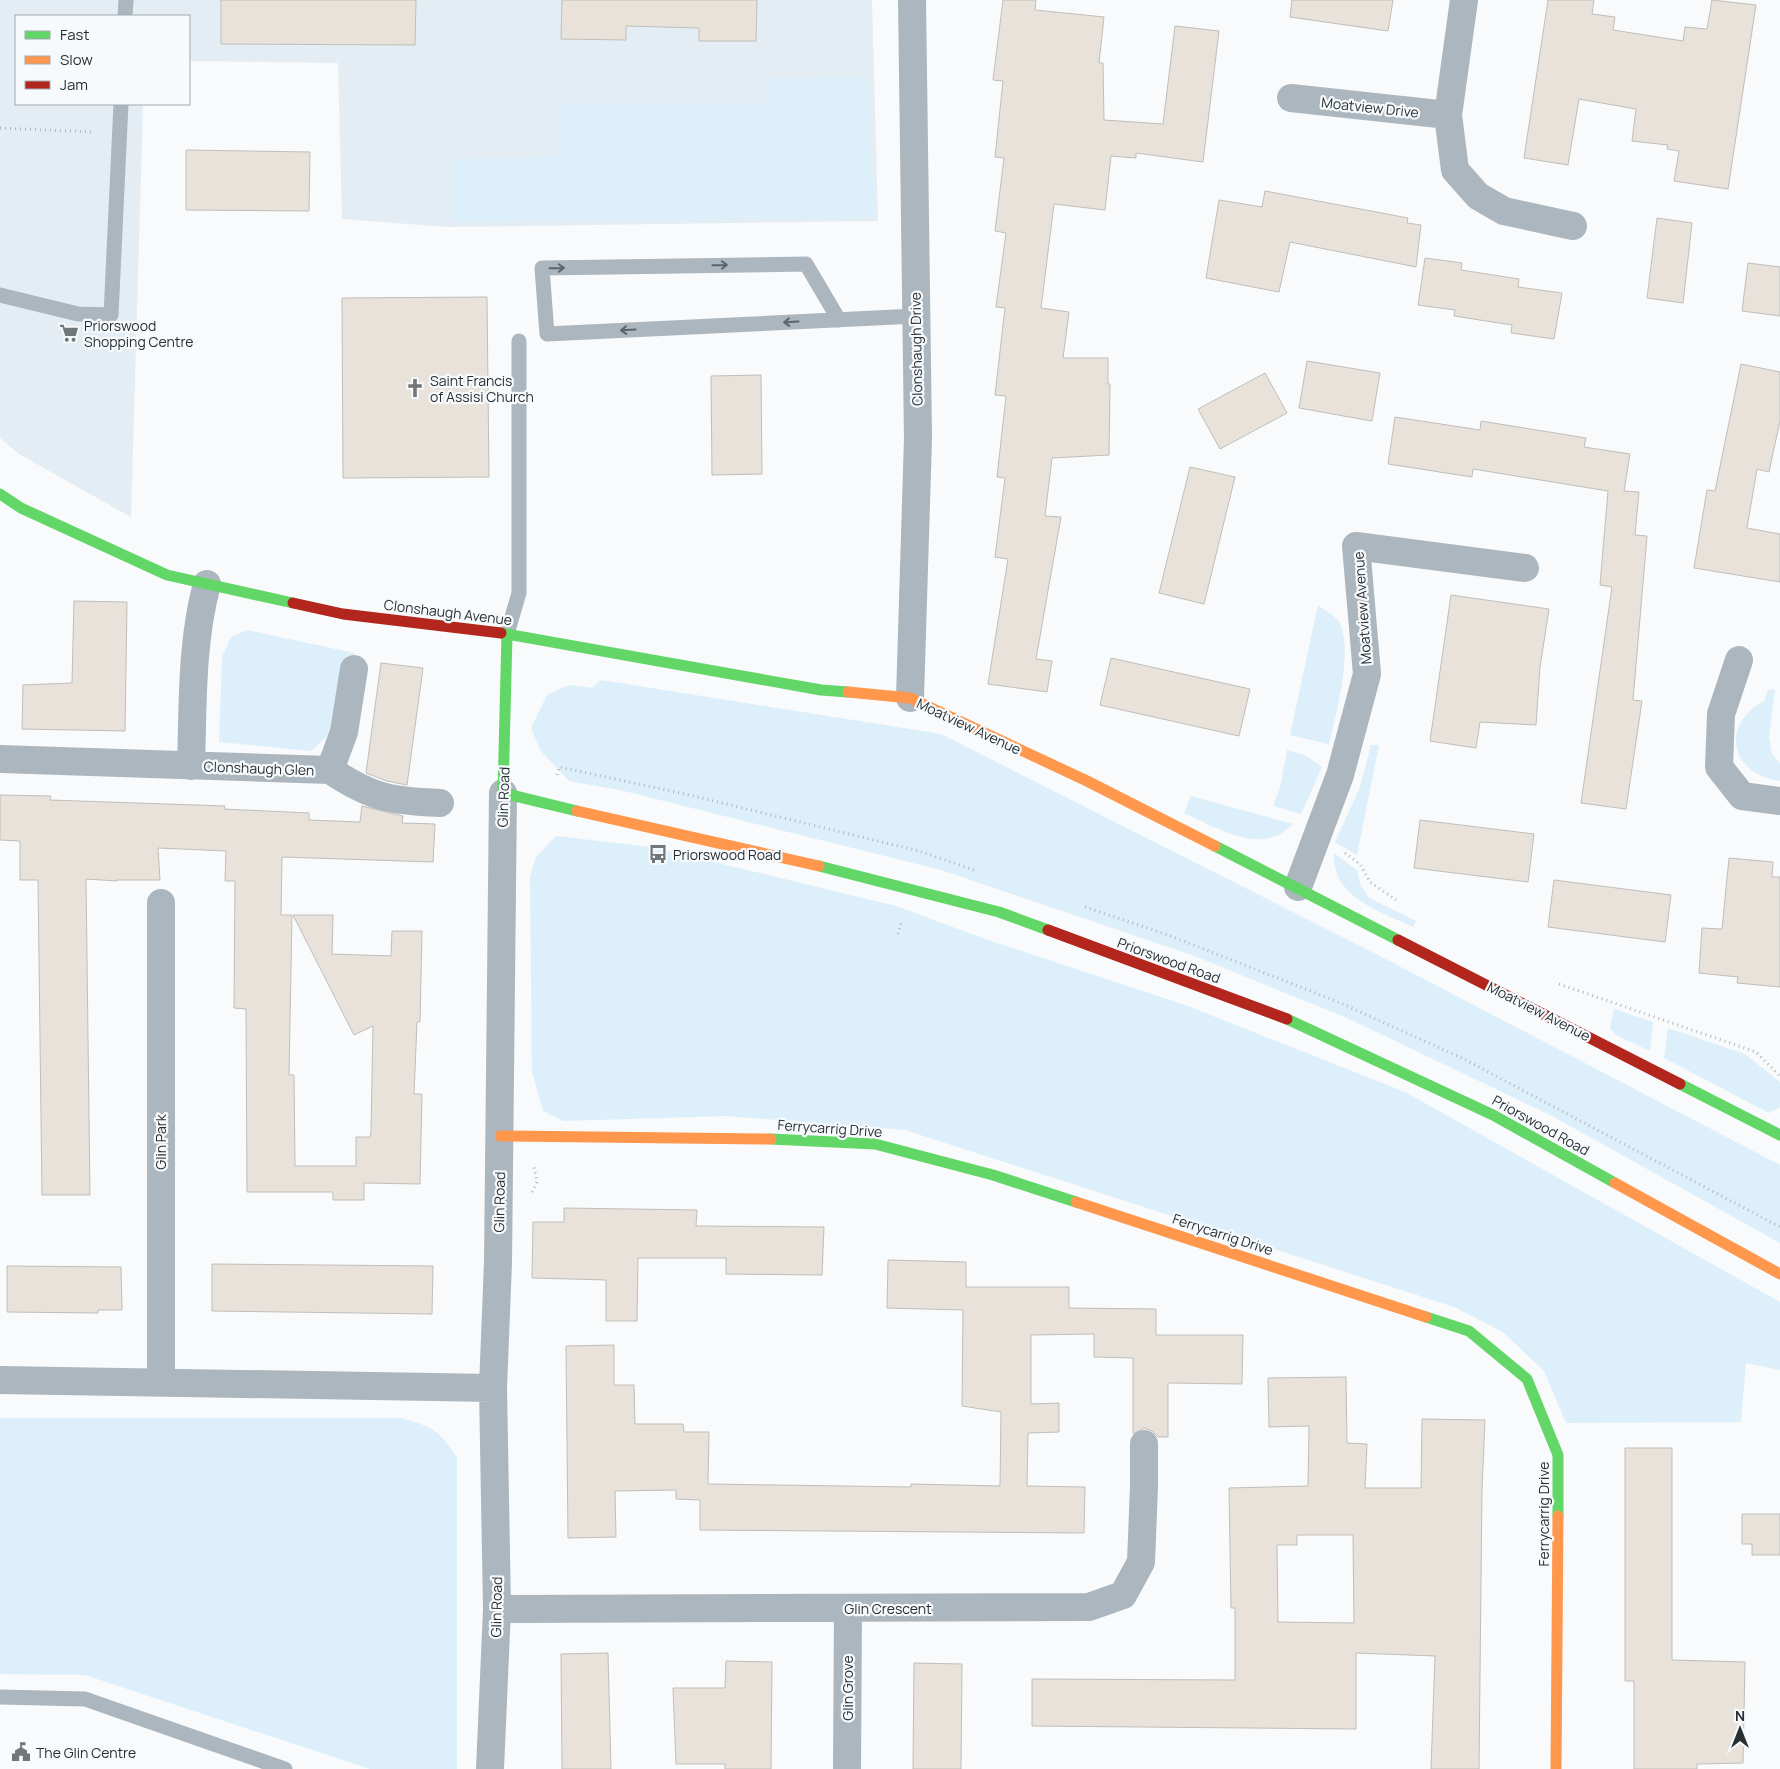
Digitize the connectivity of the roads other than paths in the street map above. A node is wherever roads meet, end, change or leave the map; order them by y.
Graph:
1 (126, 0) edge
2 (912, 0) edge
3 (1464, 0) edge
4 (125, 15) edge
5 (1291, 98) dead end
6 (121, 105) edge
7 (1448, 115) junction
8 (1573, 226) dead end
9 (0, 295) edge
10 (916, 316) junction
11 (839, 320) junction
12 (520, 341) dead end
13 (0, 494) edge
14 (1526, 568) dead end
15 (207, 584) junction
16 (507, 634) junction
17 (1739, 660) dead end
18 (354, 669) dead end
19 (910, 698) junction
20 (0, 759) edge
21 (191, 766) junction
22 (330, 770) junction
23 (503, 792) junction
24 (1780, 801) edge
25 (440, 802) dead end
26 (1298, 887) junction
27 (161, 903) dead end
28 (1780, 1135) edge
29 (500, 1136) junction
30 (1780, 1274) edge
31 (0, 1380) edge
32 (161, 1381) junction
33 (494, 1388) junction
34 (1144, 1444) dead end
35 (848, 1608) junction
36 (497, 1610) junction
37 (0, 1696) edge
38 (285, 1769) edge
39 (490, 1769) edge
40 (847, 1769) edge
41 (1556, 1769) edge

1 - 4 lane
2 - 10 street, Clonshaugh Drive
3 - 7 street
5 - 7 street, Moatview Drive
6 - 9 lane
7 - 8 street
10 - 11 lane
10 - 19 street, Clonshaugh Drive
11 -> 11 lane
12 - 16 lane
13 - 15 street, Clonshaugh Avenue
14 - 26 street, Moatview Avenue
15 - 16 street, Clonshaugh Avenue
15 - 21 street, Clonshaugh Glen
16 - 19 street, Clonshaugh Avenue
16 - 23 street, Glin Road
17 - 24 street
18 - 22 street
19 - 26 street, Moatview Avenue
20 - 21 street, Clonshaugh Glen
21 - 22 street, Clonshaugh Glen
22 - 25 street, Clonshaugh Glen
23 - 29 street, Glin Road
23 - 30 street, Priorswood Road
26 - 28 street, Moatview Avenue
27 - 32 street, Glin Park
29 - 33 street, Glin Road
29 - 41 street, Ferrycarrig Drive
31 - 32 street
32 - 33 street
33 - 36 street, Glin Road
34 - 35 street, Glin Crescent
35 - 36 street, Glin Crescent
35 - 40 street, Glin Grove
36 - 39 street, Glin Road
37 - 38 lane

